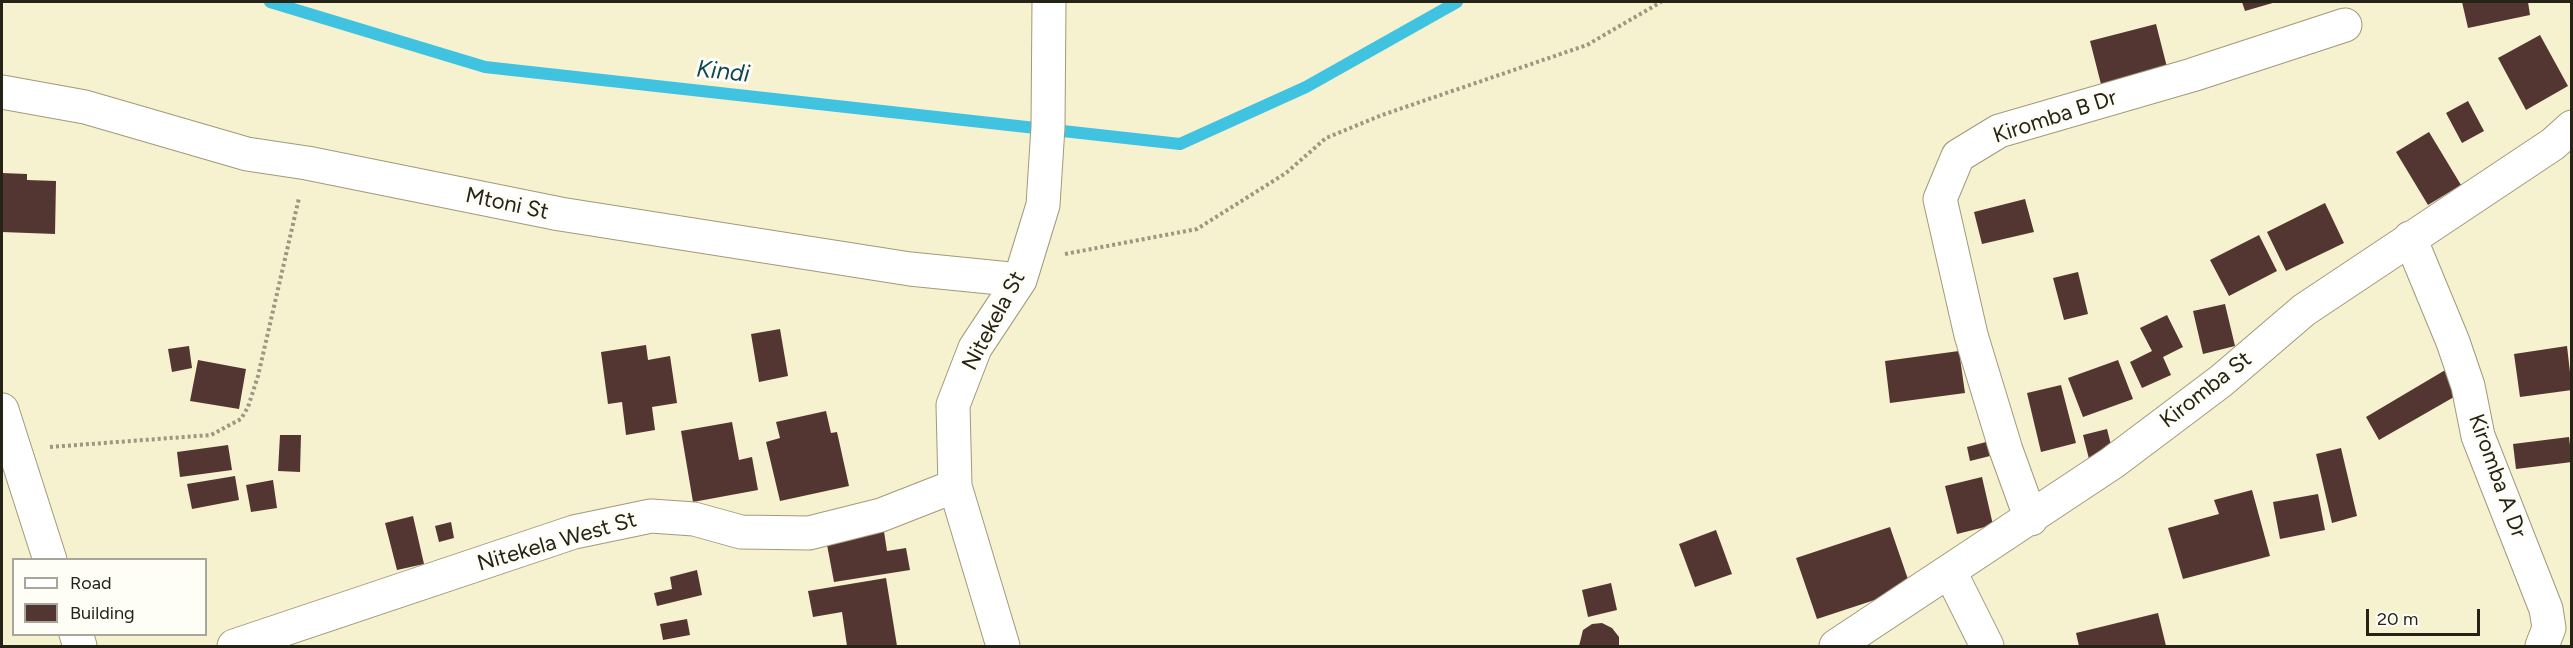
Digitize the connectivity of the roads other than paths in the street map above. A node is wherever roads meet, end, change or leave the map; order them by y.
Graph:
1 (1049, 2) edge
2 (2345, 25) dead end
3 (2, 92) edge
4 (2571, 127) edge
5 (2410, 238) junction
6 (1023, 271) junction
7 (2, 410) edge
8 (955, 486) junction
9 (2031, 519) junction
10 (49, 558) edge
11 (1950, 572) junction
12 (234, 646) edge
13 (1003, 646) edge
14 (1836, 646) edge
15 (1987, 646) edge
16 (2542, 646) edge

1 - 6 street, Nitekela St
2 - 9 street, Kiromba B Dr
3 - 6 street, Mtoni St
4 - 5 street, Kiromba St
5 - 9 street, Kiromba St
5 - 16 street, Kiromba A Dr
6 - 8 street, Nitekela St
7 - 10 street
8 - 12 street, Nitekela West St
8 - 13 street, Nitekela St
9 - 11 street, Kiromba St
11 - 14 street, Kiromba St
11 - 15 street

